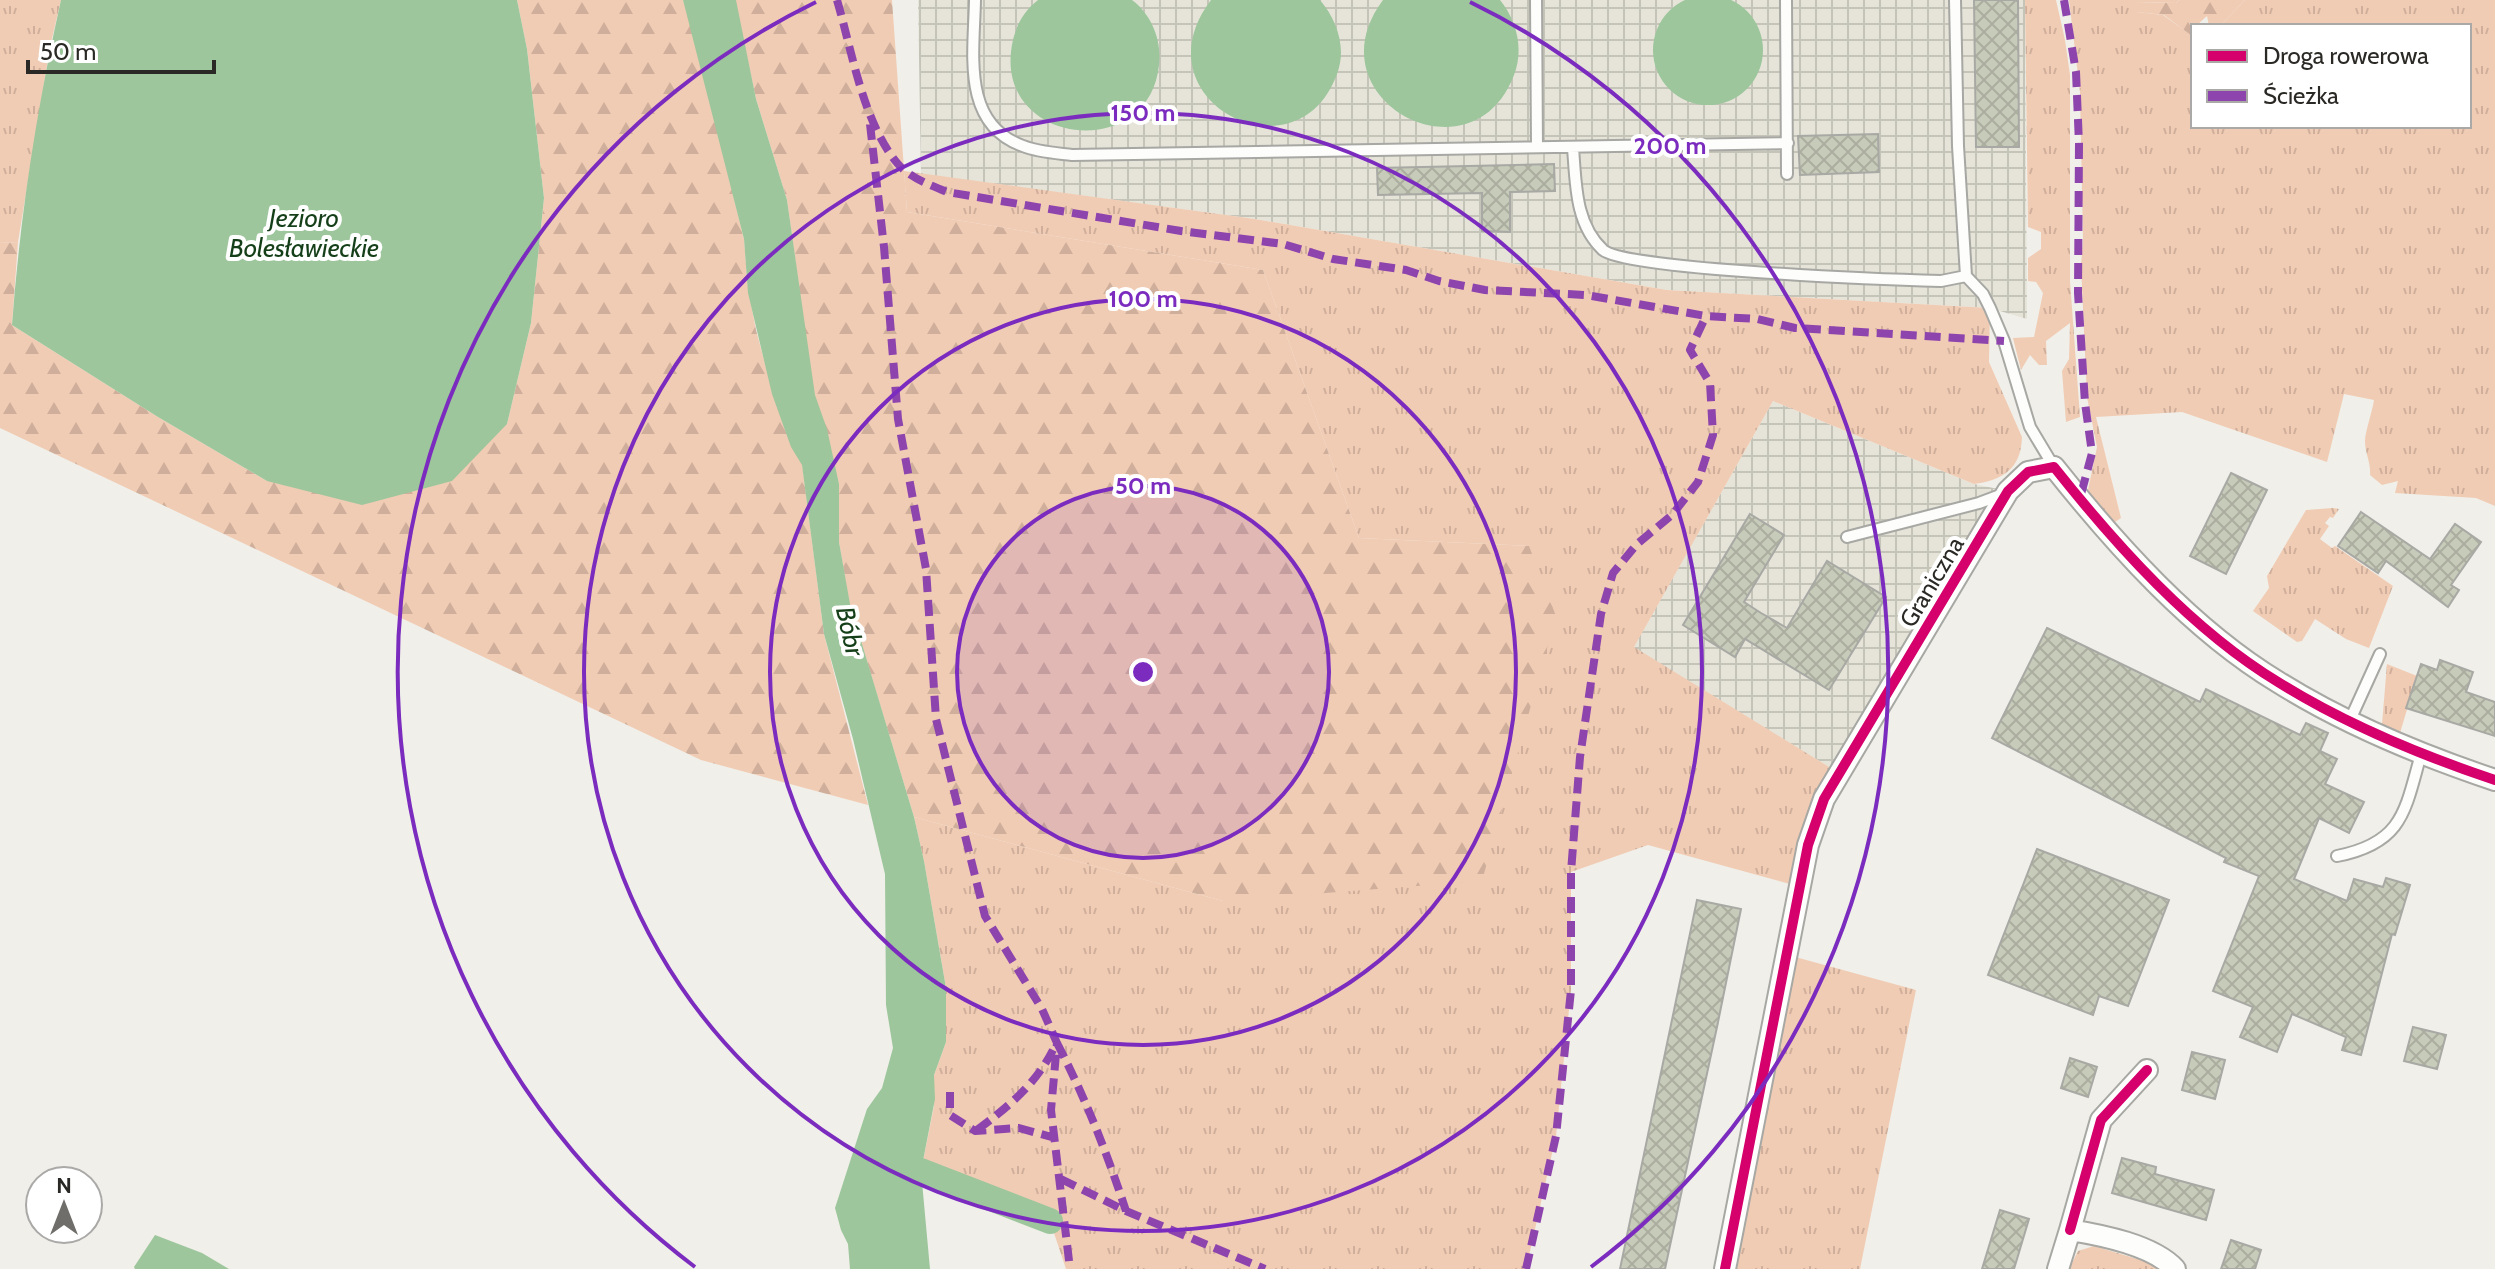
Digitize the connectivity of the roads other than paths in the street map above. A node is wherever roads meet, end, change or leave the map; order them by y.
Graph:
1 (975, 0) edge
2 (1536, 0) edge
3 (1786, 0) edge
4 (1955, 0) edge
5 (1788, 143) junction
6 (1537, 147) junction
7 (1573, 148) junction
8 (1787, 174) dead end
9 (1966, 276) junction
10 (2054, 467) junction
11 (2008, 491) junction
12 (1847, 537) dead end
13 (2380, 654) dead end
14 (2350, 720) junction
15 (2421, 754) junction
16 (2495, 780) edge
17 (2337, 856) dead end
18 (2147, 1070) dead end
19 (2070, 1230) junction
20 (1725, 1269) edge
21 (2058, 1269) edge
22 (2175, 1269) edge

1 - 6 lane
2 - 6 lane
3 - 5 lane
4 - 9 lane
5 - 7 lane
5 - 8 lane
6 - 7 lane
7 - 9 lane
9 - 10 lane
10 - 11 street, Graniczna
10 - 14 street
11 - 12 lane
11 - 20 street, Graniczna
13 - 14 lane
14 - 15 street
15 - 16 street
15 - 17 lane
18 - 19 street
19 - 21 street
19 - 22 street

